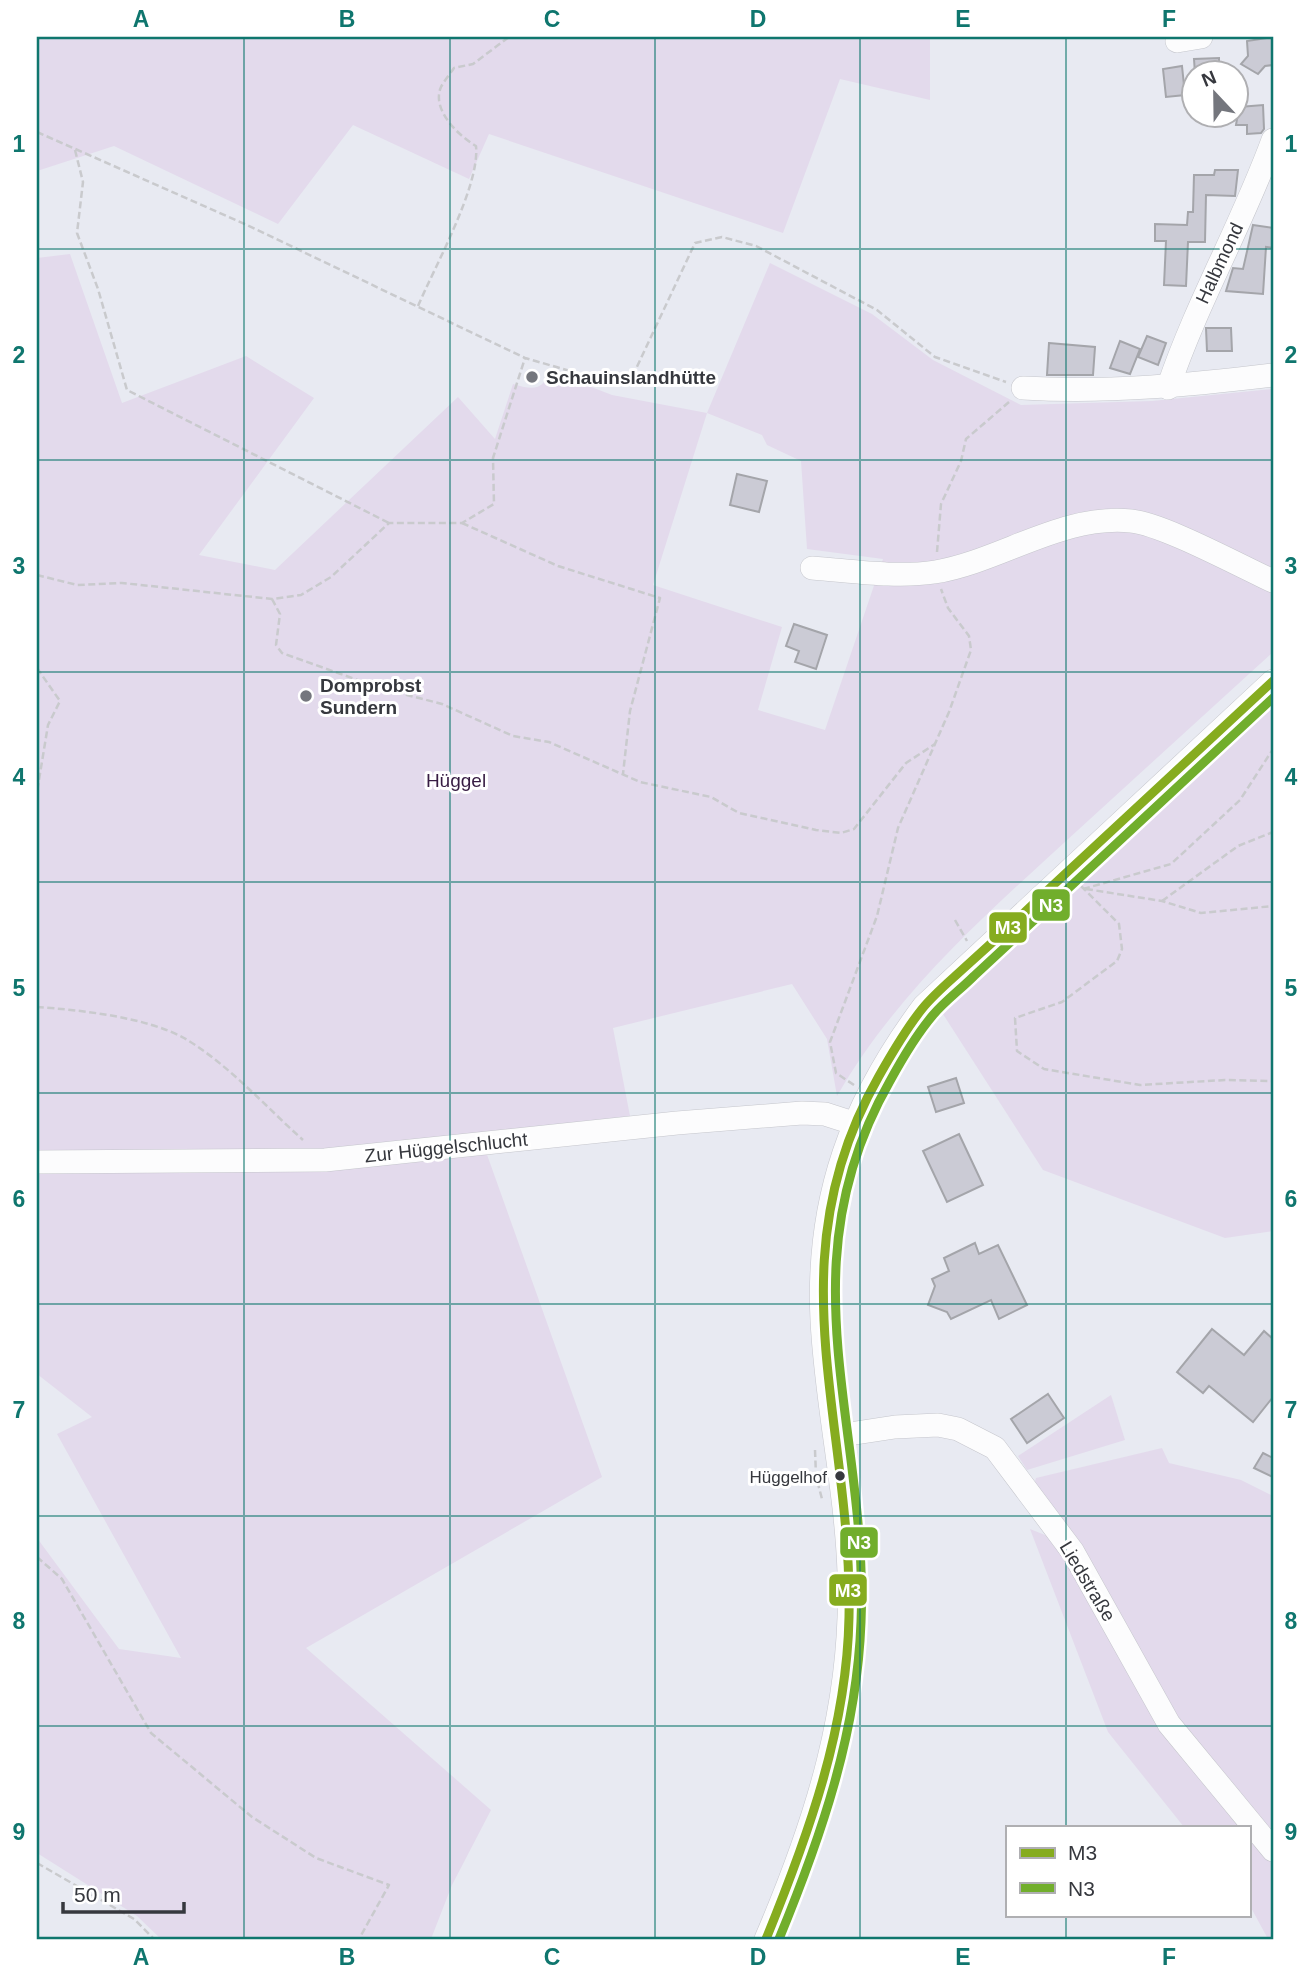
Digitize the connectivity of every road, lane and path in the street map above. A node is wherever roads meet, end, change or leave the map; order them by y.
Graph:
1 (509, 37) edge
2 (1201, 37) edge
3 (1177, 41) dead end
4 (37, 132) edge
5 (1273, 140) edge
6 (75, 149) junction
7 (418, 306) junction
8 (525, 358) junction
9 (1273, 375) edge
10 (1023, 388) junction
11 (1168, 388) junction
12 (389, 523) junction
13 (462, 523) junction
14 (812, 568) dead end
15 (936, 572) junction
16 (37, 575) edge
17 (1273, 581) edge
18 (272, 598) junction
19 (37, 668) edge
20 (1273, 681) edge
21 (935, 744) junction
22 (1273, 749) edge
23 (622, 774) junction
24 (37, 792) edge
25 (1273, 832) edge
26 (1083, 889) junction
27 (1163, 901) junction
28 (1273, 906) edge
29 (955, 920) dead end
30 (969, 943) dead end
31 (37, 1007) edge
32 (1273, 1081) edge
33 (856, 1086) dead end
34 (853, 1123) junction
35 (326, 1160) junction
36 (37, 1162) edge
37 (825, 1437) junction
38 (824, 1509) dead end
39 (37, 1557) edge
40 (1273, 1850) edge
41 (37, 1863) edge
42 (154, 1939) edge
43 (359, 1939) edge
44 (766, 1939) edge

1 - 7 path
2 - 3 street
4 - 6 path
5 - 11 street, Halbmond
6 - 7 path
6 - 12 path
7 - 8 path
8 - 10 path
8 - 13 path
9 - 11 street
10 - 11 street
10 - 15 path
12 - 13 path
12 - 18 path
13 - 23 path
14 - 15 street
15 - 17 street
15 - 21 path
16 - 18 path
18 - 23 path
19 - 24 path
20 - 34 street
21 - 23 path
21 - 33 path
22 - 26 path
25 - 27 path
26 - 27 path
26 - 32 path
27 - 28 path
29 - 30 path
31 - 35 path
34 - 35 street, Zur Hüggelschlucht
34 - 37 street
35 - 36 street, Zur Hüggelschlucht
37 - 38 path
37 - 40 street, Liedstraße
37 - 44 street
39 - 43 path
41 - 42 path

